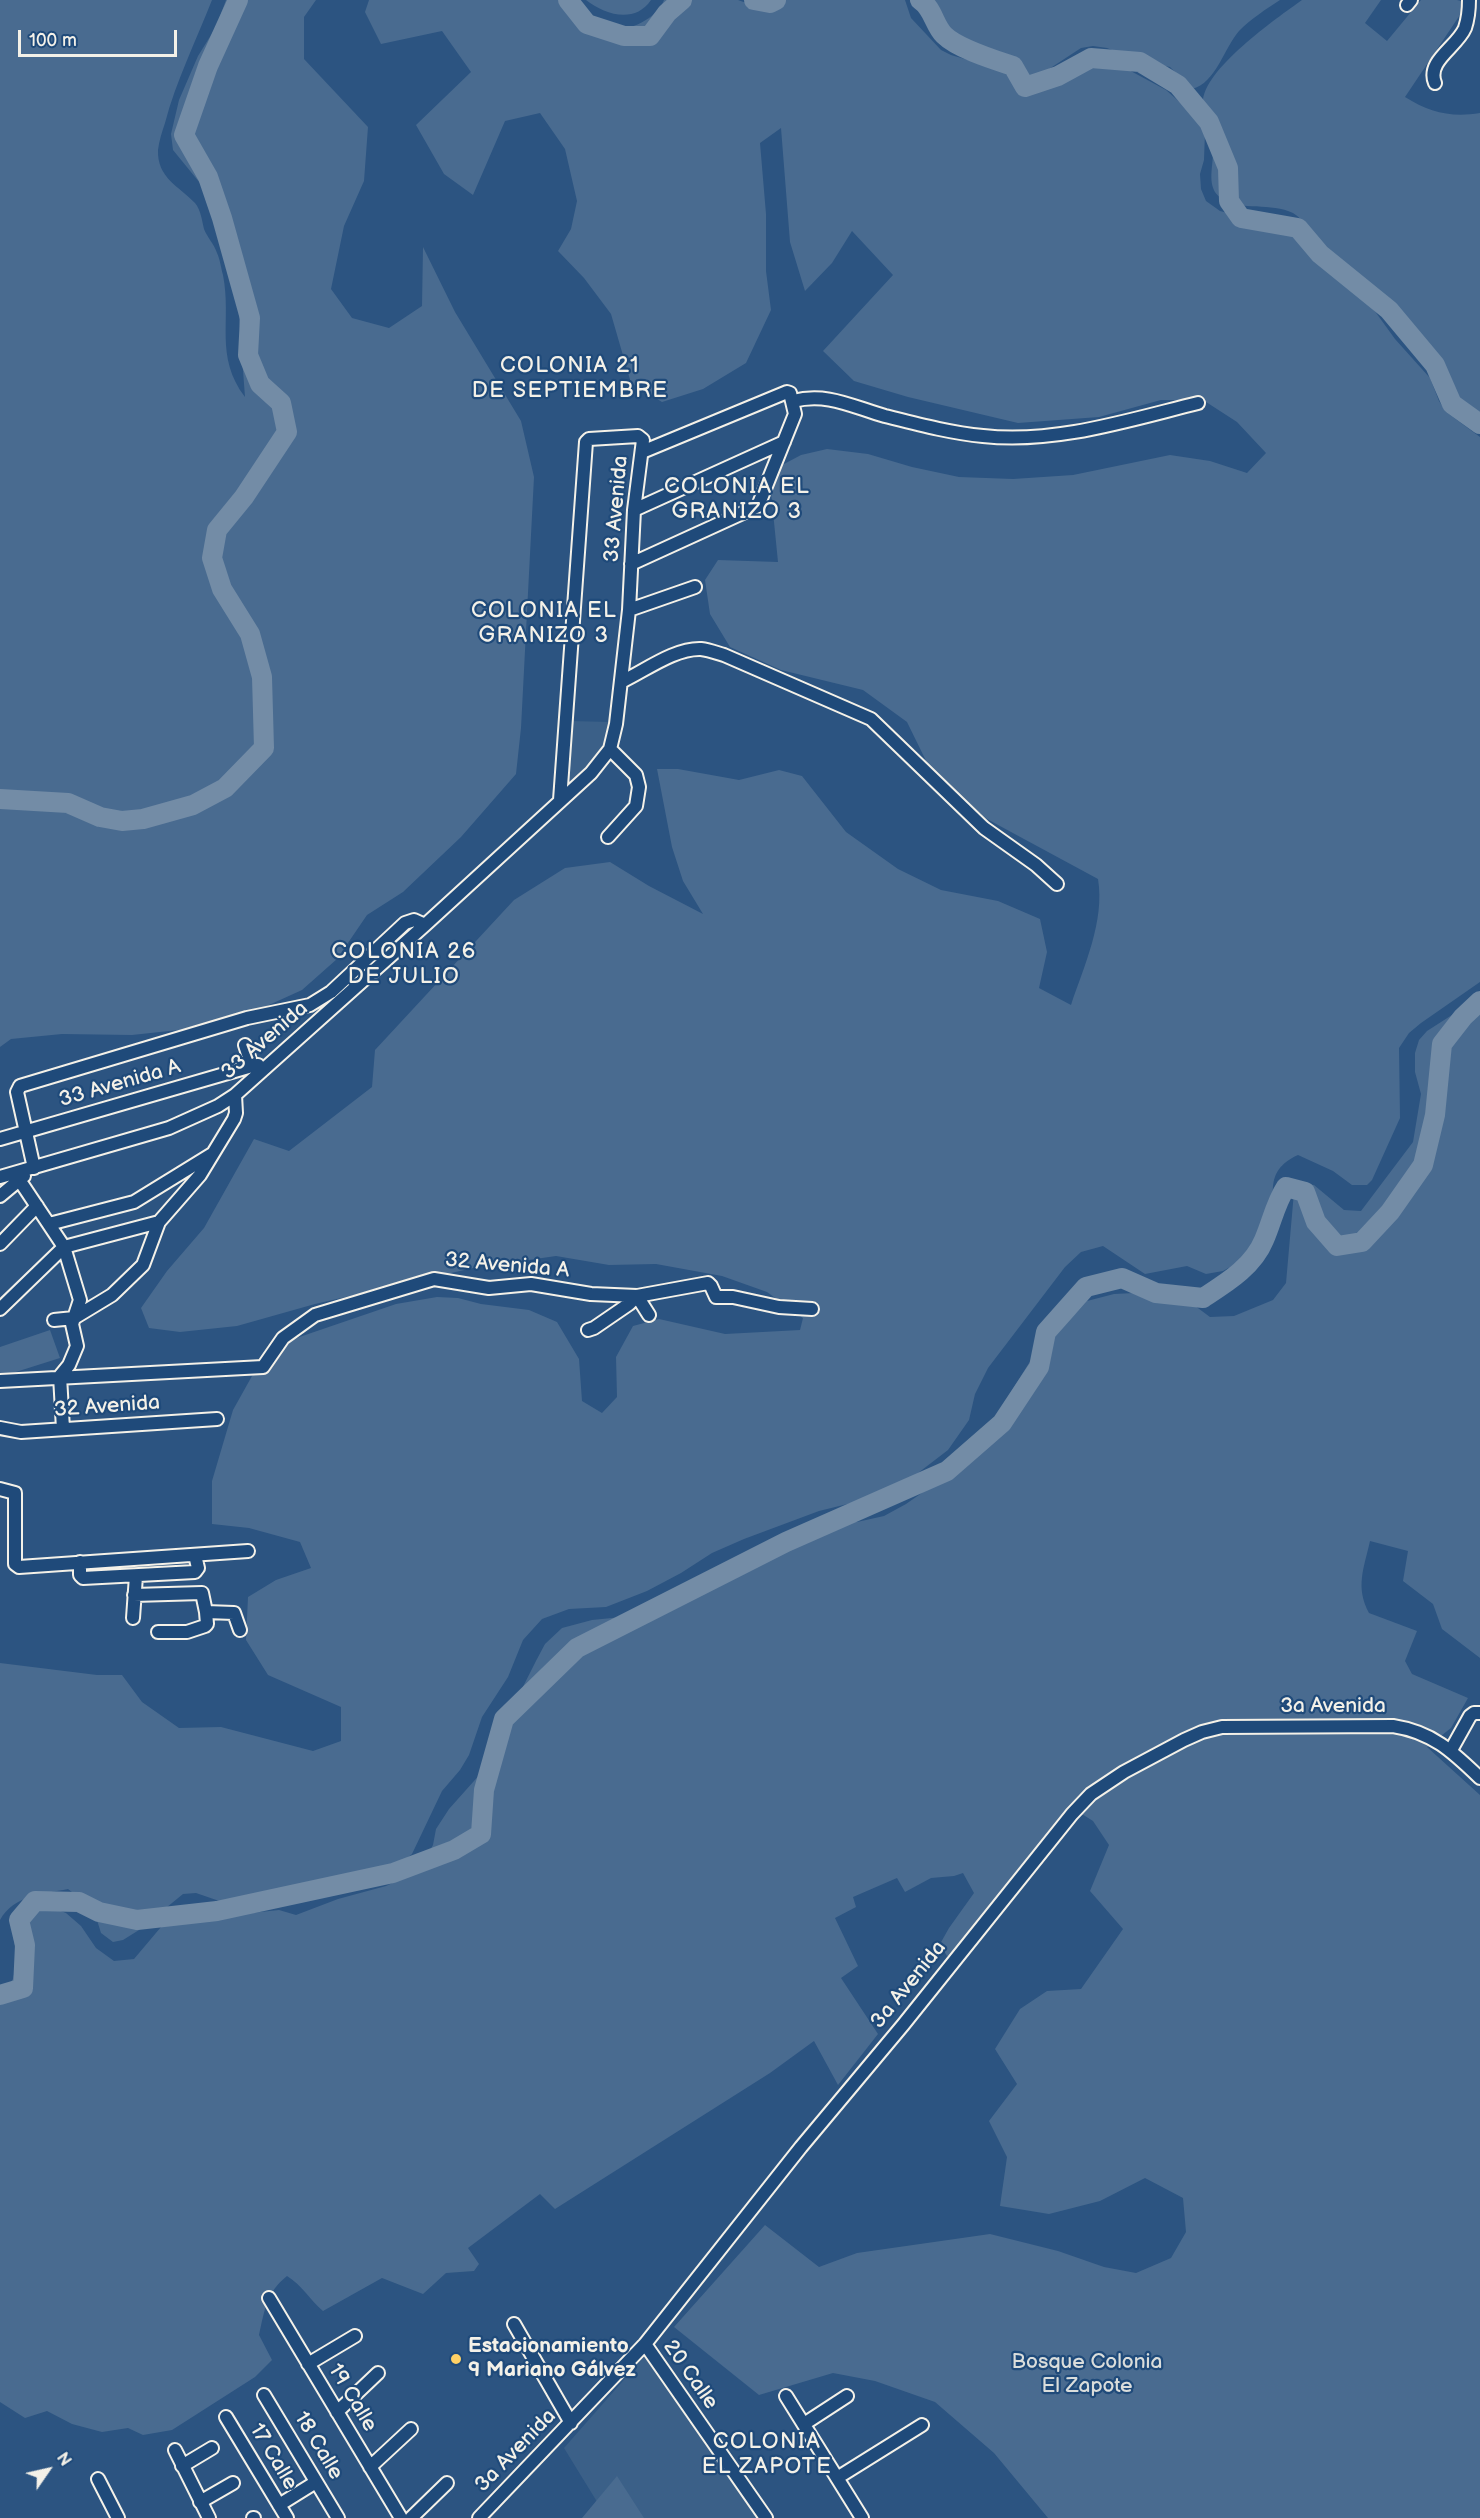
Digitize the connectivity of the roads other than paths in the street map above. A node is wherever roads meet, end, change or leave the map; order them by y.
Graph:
1 (1469, 0) edge
2 (1435, 83) dead end
3 (793, 401) junction
4 (1198, 403) dead end
5 (784, 442) junction
6 (642, 452) junction
7 (634, 510) junction
8 (631, 564) junction
9 (695, 587) dead end
10 (629, 610) junction
11 (622, 681) junction
12 (610, 749) junction
13 (560, 801) junction
14 (608, 837) dead end
15 (1057, 884) dead end
16 (425, 925) junction
17 (245, 1045) dead end
18 (269, 1064) junction
19 (252, 1066) junction
20 (235, 1095) junction
21 (27, 1131) junction
22 (0, 1139) edge
23 (215, 1151) junction
24 (34, 1167) junction
25 (0, 1177) edge
26 (20, 1180) junction
27 (3, 1193) edge
28 (37, 1206) junction
29 (159, 1222) junction
30 (49, 1224) junction
31 (0, 1244) edge
32 (64, 1247) junction
33 (637, 1296) junction
34 (721, 1297) junction
35 (0, 1309) edge
36 (812, 1309) dead end
37 (722, 1311) dead end
38 (649, 1314) dead end
39 (74, 1318) junction
40 (54, 1320) dead end
41 (588, 1330) dead end
42 (60, 1376) junction
43 (0, 1381) edge
44 (217, 1419) dead end
45 (0, 1428) edge
46 (63, 1429) junction
47 (0, 1489) edge
48 (248, 1551) dead end
49 (195, 1555) junction
50 (80, 1562) junction
51 (136, 1576) junction
52 (134, 1595) junction
53 (206, 1612) junction
54 (133, 1618) dead end
55 (240, 1630) dead end
56 (158, 1632) dead end
57 (1480, 1713) edge
58 (1451, 1750) junction
59 (1480, 1778) edge
60 (269, 2298) dead end
61 (514, 2324) dead end
62 (355, 2336) dead end
63 (645, 2344) junction
64 (308, 2364) junction
65 (378, 2373) dead end
66 (264, 2395) dead end
67 (786, 2396) dead end
68 (847, 2396) dead end
69 (337, 2412) junction
70 (226, 2417) dead end
71 (571, 2423) junction
72 (804, 2424) junction
73 (922, 2425) dead end
74 (411, 2429) dead end
75 (212, 2448) dead end
76 (175, 2450) dead end
77 (182, 2466) junction
78 (370, 2467) junction
79 (837, 2478) junction
80 (98, 2479) dead end
81 (233, 2482) dead end
82 (316, 2482) junction
83 (447, 2483) dead end
84 (200, 2502) junction
85 (279, 2505) junction
86 (118, 2518) edge
87 (209, 2518) edge
88 (287, 2518) edge
89 (338, 2518) edge
90 (401, 2518) edge
91 (411, 2518) edge
92 (479, 2518) edge
93 (766, 2518) edge
94 (862, 2518) edge

1 - 2 street
3 - 4 street
3 - 5 street
3 - 6 street
5 - 7 street
5 - 8 street
6 - 7 street, 33 Avenida
6 - 13 street, 33 Avenida
7 - 8 street, 33 Avenida
8 - 10 street, 33 Avenida
9 - 10 street
10 - 11 street, 33 Avenida
11 - 12 street, 33 Avenida
11 - 15 street
12 - 13 street, 33 Avenida
12 - 14 street
13 - 16 street, 33 Avenida
16 - 18 street, 33 Avenida
16 - 21 street
17 - 19 street
18 - 19 street, 33 Avenida A
18 - 20 street, 33 Avenida
19 - 21 street, 33 Avenida A
20 - 23 street
20 - 24 street, 33 Avenida
21 - 22 street, 33 Avenida A
21 - 24 street
23 - 29 street
23 - 30 street
24 - 25 street, 33 Avenida
24 - 26 street, 33 Avenida
25 - 27 street
26 - 27 street, 33 Avenida
26 - 28 street
28 - 30 street
28 - 31 street
29 - 32 street
29 - 39 street
30 - 32 street
32 - 35 street
32 - 39 street
33 - 34 street, 32 Avenida A
33 - 38 street
33 - 41 street
33 - 42 street, 32 Avenida A
34 - 36 street, 32 Avenida A
34 - 37 street
39 - 40 street
39 - 42 street
42 - 43 street, 32 Avenida A
42 - 46 street
44 - 46 street, 32 Avenida
45 - 46 street, 32 Avenida
47 - 50 street
48 - 49 street
49 - 50 street
49 - 51 street
50 - 51 street
51 - 52 street
52 - 53 street
52 - 54 street
53 - 55 street
53 - 56 street
57 - 58 street
58 - 59 street, 3a Avenida
58 - 63 street, 3a Avenida
60 - 64 street, 19 Calle
61 - 71 street
62 - 64 street
63 - 71 street, 3a Avenida
63 - 93 street, 20 Calle
64 - 69 street, 19 Calle
65 - 69 street
66 - 82 street, 18 Calle
67 - 72 street
68 - 72 street
69 - 78 street, 19 Calle
70 - 85 street, 17 Calle
71 - 92 street, 3a Avenida
72 - 79 street
73 - 79 street
74 - 78 street
75 - 77 street
76 - 77 street
77 - 84 street
78 - 90 street, 19 Calle
79 - 94 street
80 - 86 street
81 - 84 street
82 - 85 street
82 - 89 street, 18 Calle
83 - 91 street
84 - 87 street
85 - 88 street, 17 Calle

